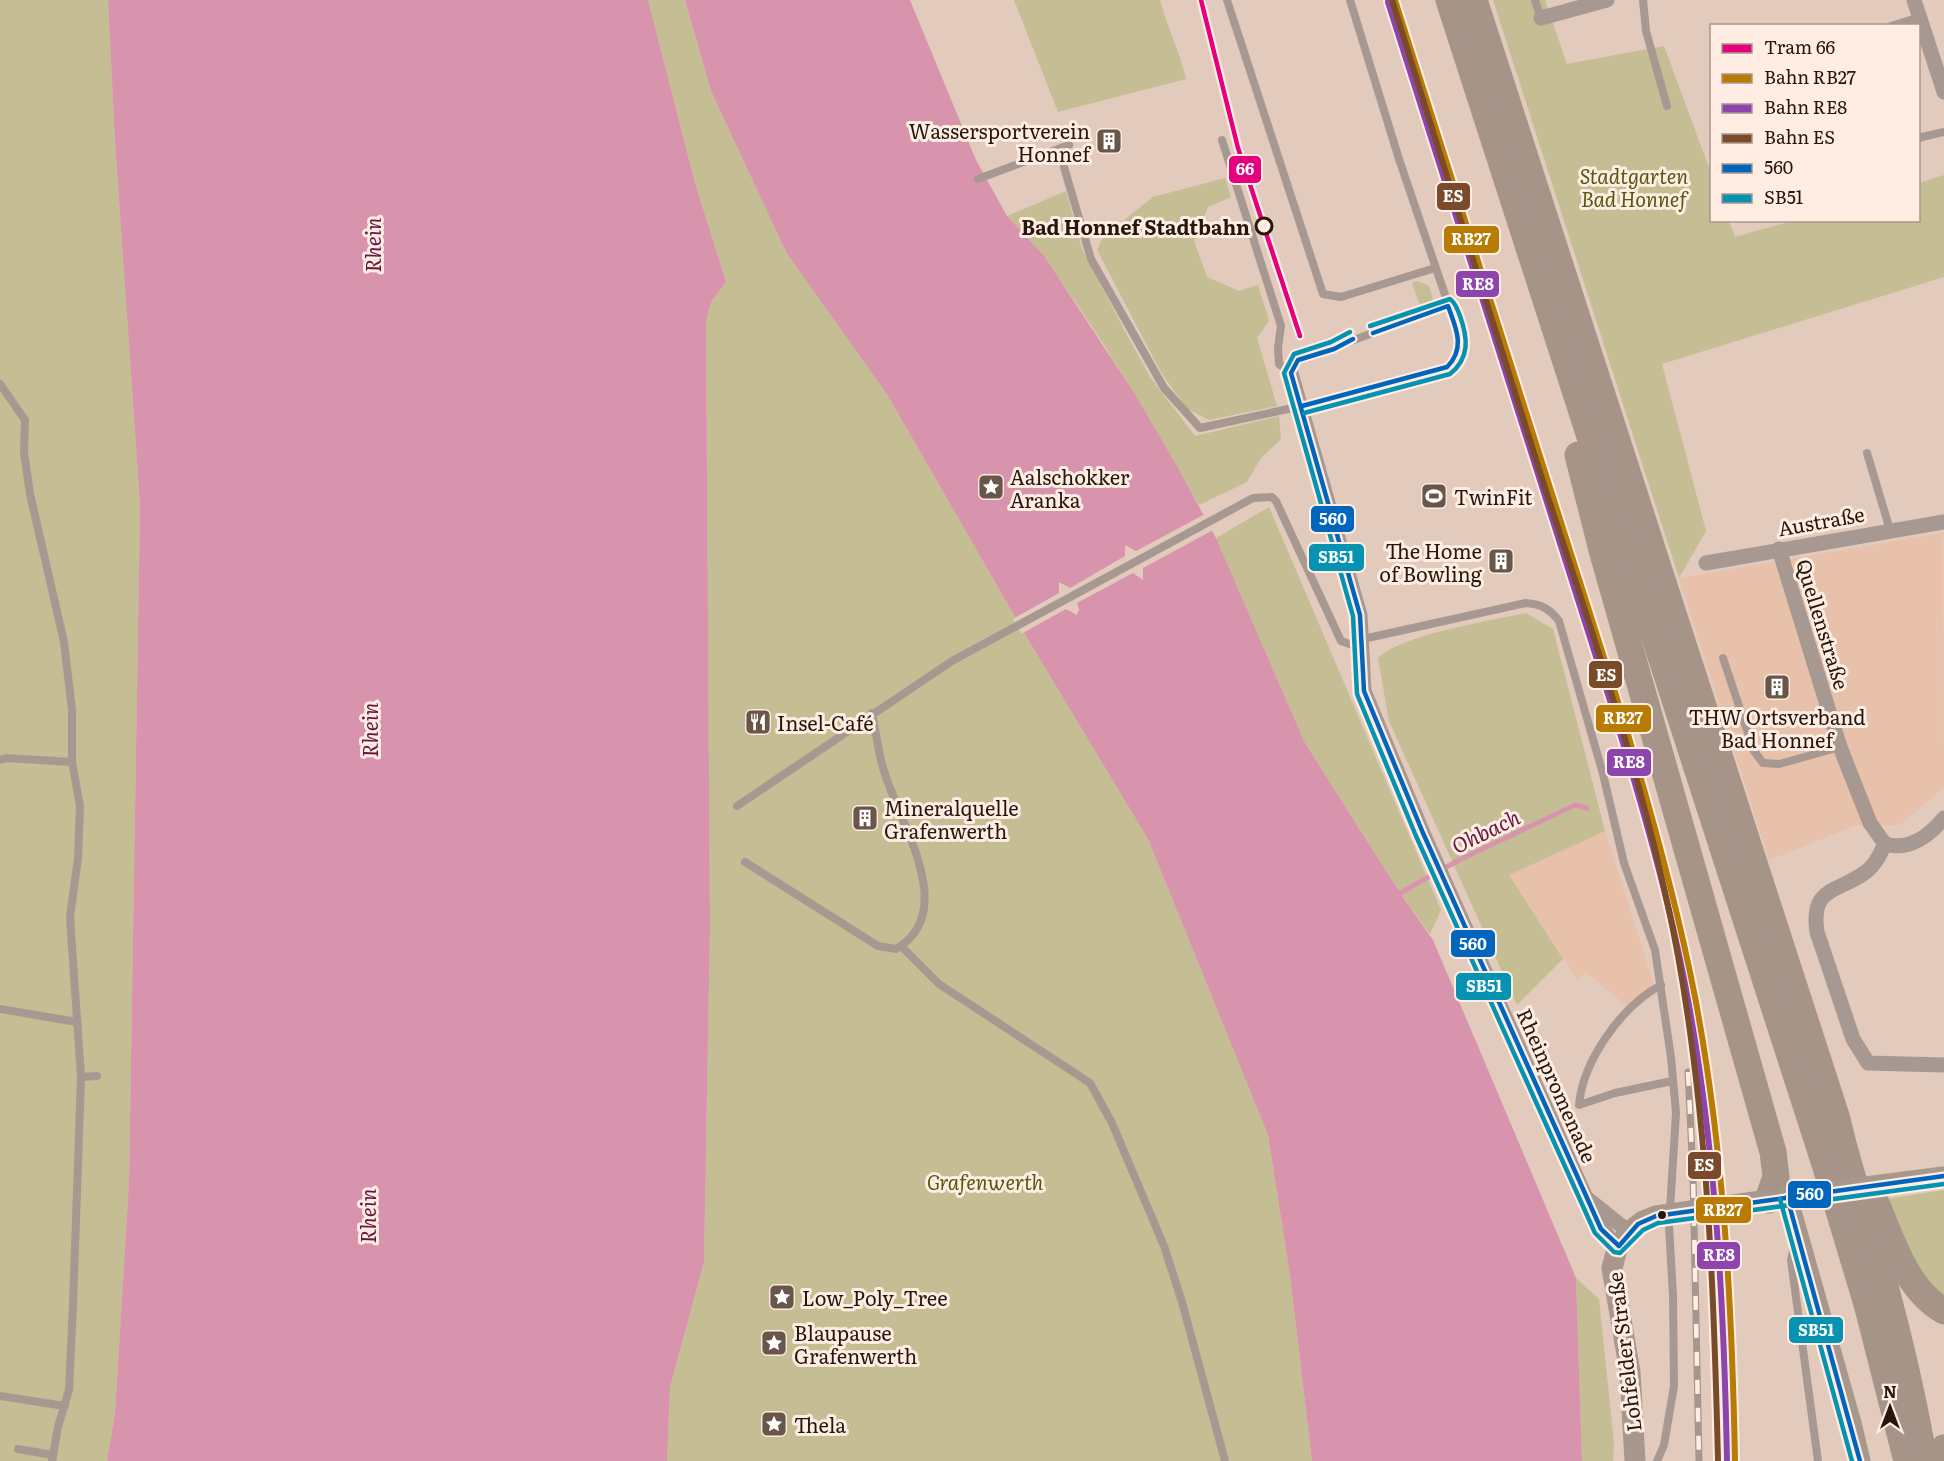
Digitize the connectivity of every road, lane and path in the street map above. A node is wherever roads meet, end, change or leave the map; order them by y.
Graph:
1 (1227, 0) edge
2 (1350, 0) edge
3 (1449, 0) edge
4 (1474, 0) edge
5 (1535, 0) edge
6 (1607, 0) edge
7 (1643, 0) edge
8 (1914, 0) edge
9 (1920, 17) junction
10 (1541, 18) joint
11 (1897, 24) edge
12 (1923, 40) edge
13 (1944, 92) edge
14 (1667, 106) dead end
15 (1944, 132) edge
16 (1920, 138) edge
17 (1222, 140) dead end
18 (1069, 145) dead end
19 (1064, 166) dead end
20 (978, 179) dead end
21 (1435, 268) junction
22 (1448, 306) junction
23 (1554, 325) junction
24 (1291, 373) junction
25 (0, 384) edge
26 (1302, 406) junction
27 (1867, 453) dead end
28 (1944, 522) edge
29 (1890, 530) junction
30 (1779, 549) junction
31 (1706, 563) dead end
32 (1363, 644) junction
33 (1723, 658) dead end
34 (872, 713) junction
35 (1840, 747) junction
36 (0, 760) edge
37 (72, 762) junction
38 (737, 806) dead end
39 (1944, 818) edge
40 (1885, 844) junction
41 (745, 862) dead end
42 (901, 946) junction
43 (1661, 985) junction
44 (0, 1009) edge
45 (77, 1022) junction
46 (1944, 1065) edge
47 (97, 1076) dead end
48 (81, 1077) junction
49 (1672, 1081) junction
50 (1837, 1119) junction
51 (1944, 1177) edge
52 (1778, 1199) junction
53 (1799, 1227) dead end
54 (1624, 1239) junction
55 (1944, 1311) edge
56 (0, 1396) edge
57 (65, 1406) junction
58 (1895, 1421) junction
59 (1944, 1448) edge
60 (18, 1449) dead end
61 (53, 1458) edge
62 (1225, 1461) edge
63 (1635, 1461) edge
64 (1657, 1461) edge
65 (1818, 1461) edge
66 (1860, 1461) edge
67 (1899, 1461) edge
68 (1907, 1461) edge
69 (1924, 1461) edge
70 (1943, 1461) edge

1 - 21 lane
2 - 21 lane
3 - 23 highway
4 - 50 highway
5 - 10 lane
6 - 10 street
7 - 14 lane
8 - 9 street
9 - 11 lane
9 - 12 street
12 - 13 street
15 - 16 lane
17 - 24 lane, Rheinpromenade
18 - 20 lane
19 - 26 lane
21 - 22 lane
22 - 24 lane
22 - 26 lane
23 - 52 highway
23 - 58 highway
24 - 26 street, Rheinpromenade
25 - 37 lane
26 - 32 street, Rheinpromenade
27 - 29 lane
28 - 29 street, Austraße
29 - 30 street, Austraße
30 - 31 street, Austraße
30 - 35 street, Quellenstraße
32 - 34 lane
32 - 43 lane
32 - 54 street, Rheinpromenade
33 - 35 lane
34 - 38 lane
34 - 42 lane
35 - 40 street, Quellenstraße
36 - 37 lane
37 - 45 lane
39 - 40 street
40 - 46 street
41 - 42 lane
42 - 62 lane
43 - 49 lane
43 - 49 lane
44 - 45 lane
45 - 48 lane
47 - 48 lane
48 - 57 lane
49 - 64 lane
50 - 55 highway
50 - 69 highway
51 - 52 main road, bridge
52 - 54 main road, bridge
52 - 66 main road, bridge
53 - 65 lane
54 - 63 main road, Lohfelder Straße
56 - 57 lane
57 - 61 lane
58 - 67 highway
58 - 68 highway
59 - 70 highway
60 - 61 lane

